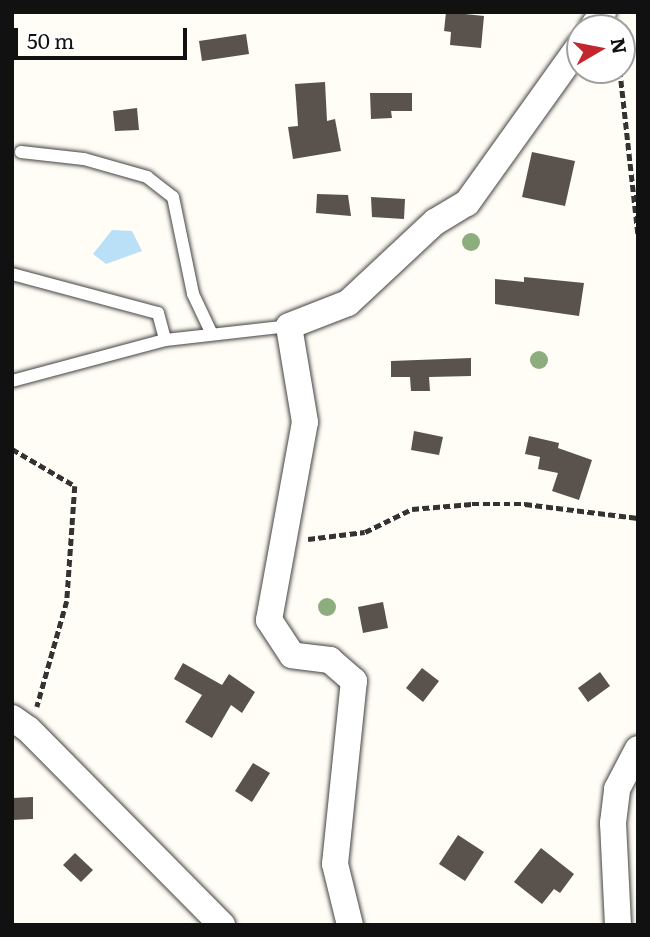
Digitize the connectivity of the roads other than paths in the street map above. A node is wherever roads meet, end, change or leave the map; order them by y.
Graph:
1 (566, 65) edge
2 (21, 152) dead end
3 (12, 274) edge
4 (289, 326) junction
5 (211, 332) junction
6 (165, 340) junction
7 (12, 381) edge
8 (22, 725) edge
9 (638, 749) edge
10 (222, 925) edge
11 (351, 925) edge
12 (618, 925) edge

1 - 4 street
2 - 5 lane
3 - 6 lane
4 - 5 lane
4 - 11 street
5 - 6 lane
6 - 7 lane
8 - 10 street
9 - 12 street

